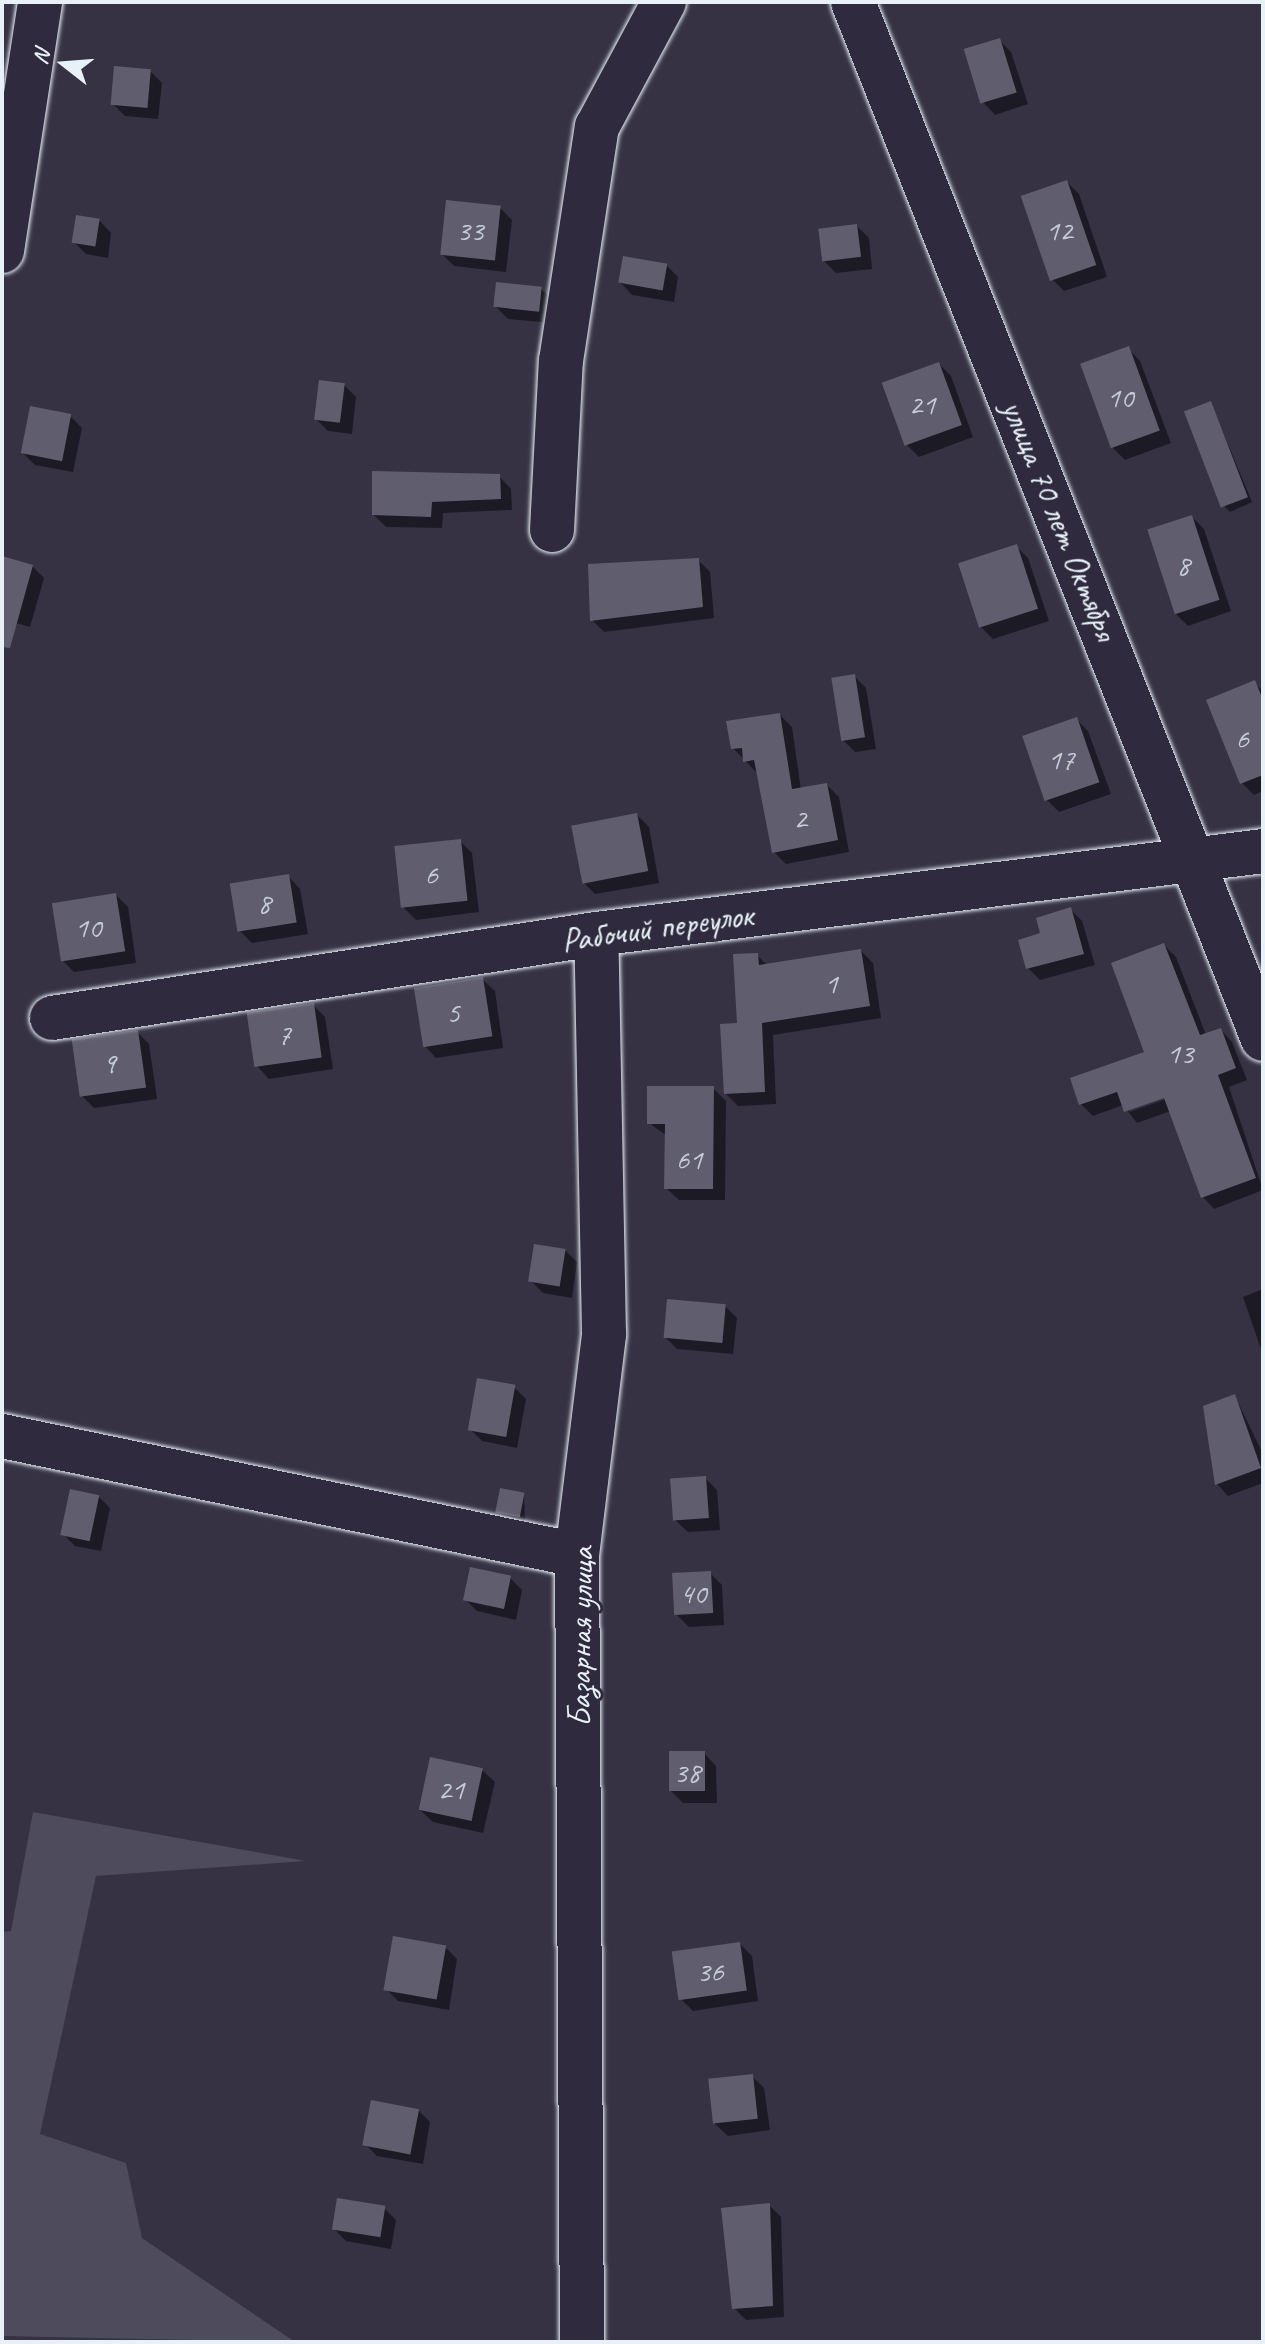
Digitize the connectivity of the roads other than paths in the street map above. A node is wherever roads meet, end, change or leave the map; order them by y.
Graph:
1 (40, 2) edge
2 (664, 2) edge
3 (853, 2) edge
4 (2, 251) edge
5 (552, 530) dead end
6 (1263, 851) edge
7 (1193, 855) junction
8 (596, 934) junction
9 (52, 1018) dead end
10 (1263, 1039) edge
11 (2, 1436) edge
12 (577, 1555) junction
13 (582, 2342) edge

1 - 4 street
2 - 5 street
3 - 7 street, улица 70 лет Октября
6 - 7 street, Рабочий переулок
7 - 8 street, Рабочий переулок
7 - 10 street, улица 70 лет Октября
8 - 9 street, Рабочий переулок
8 - 12 street, Базарная улица
11 - 12 street
12 - 13 street, Базарная улица

